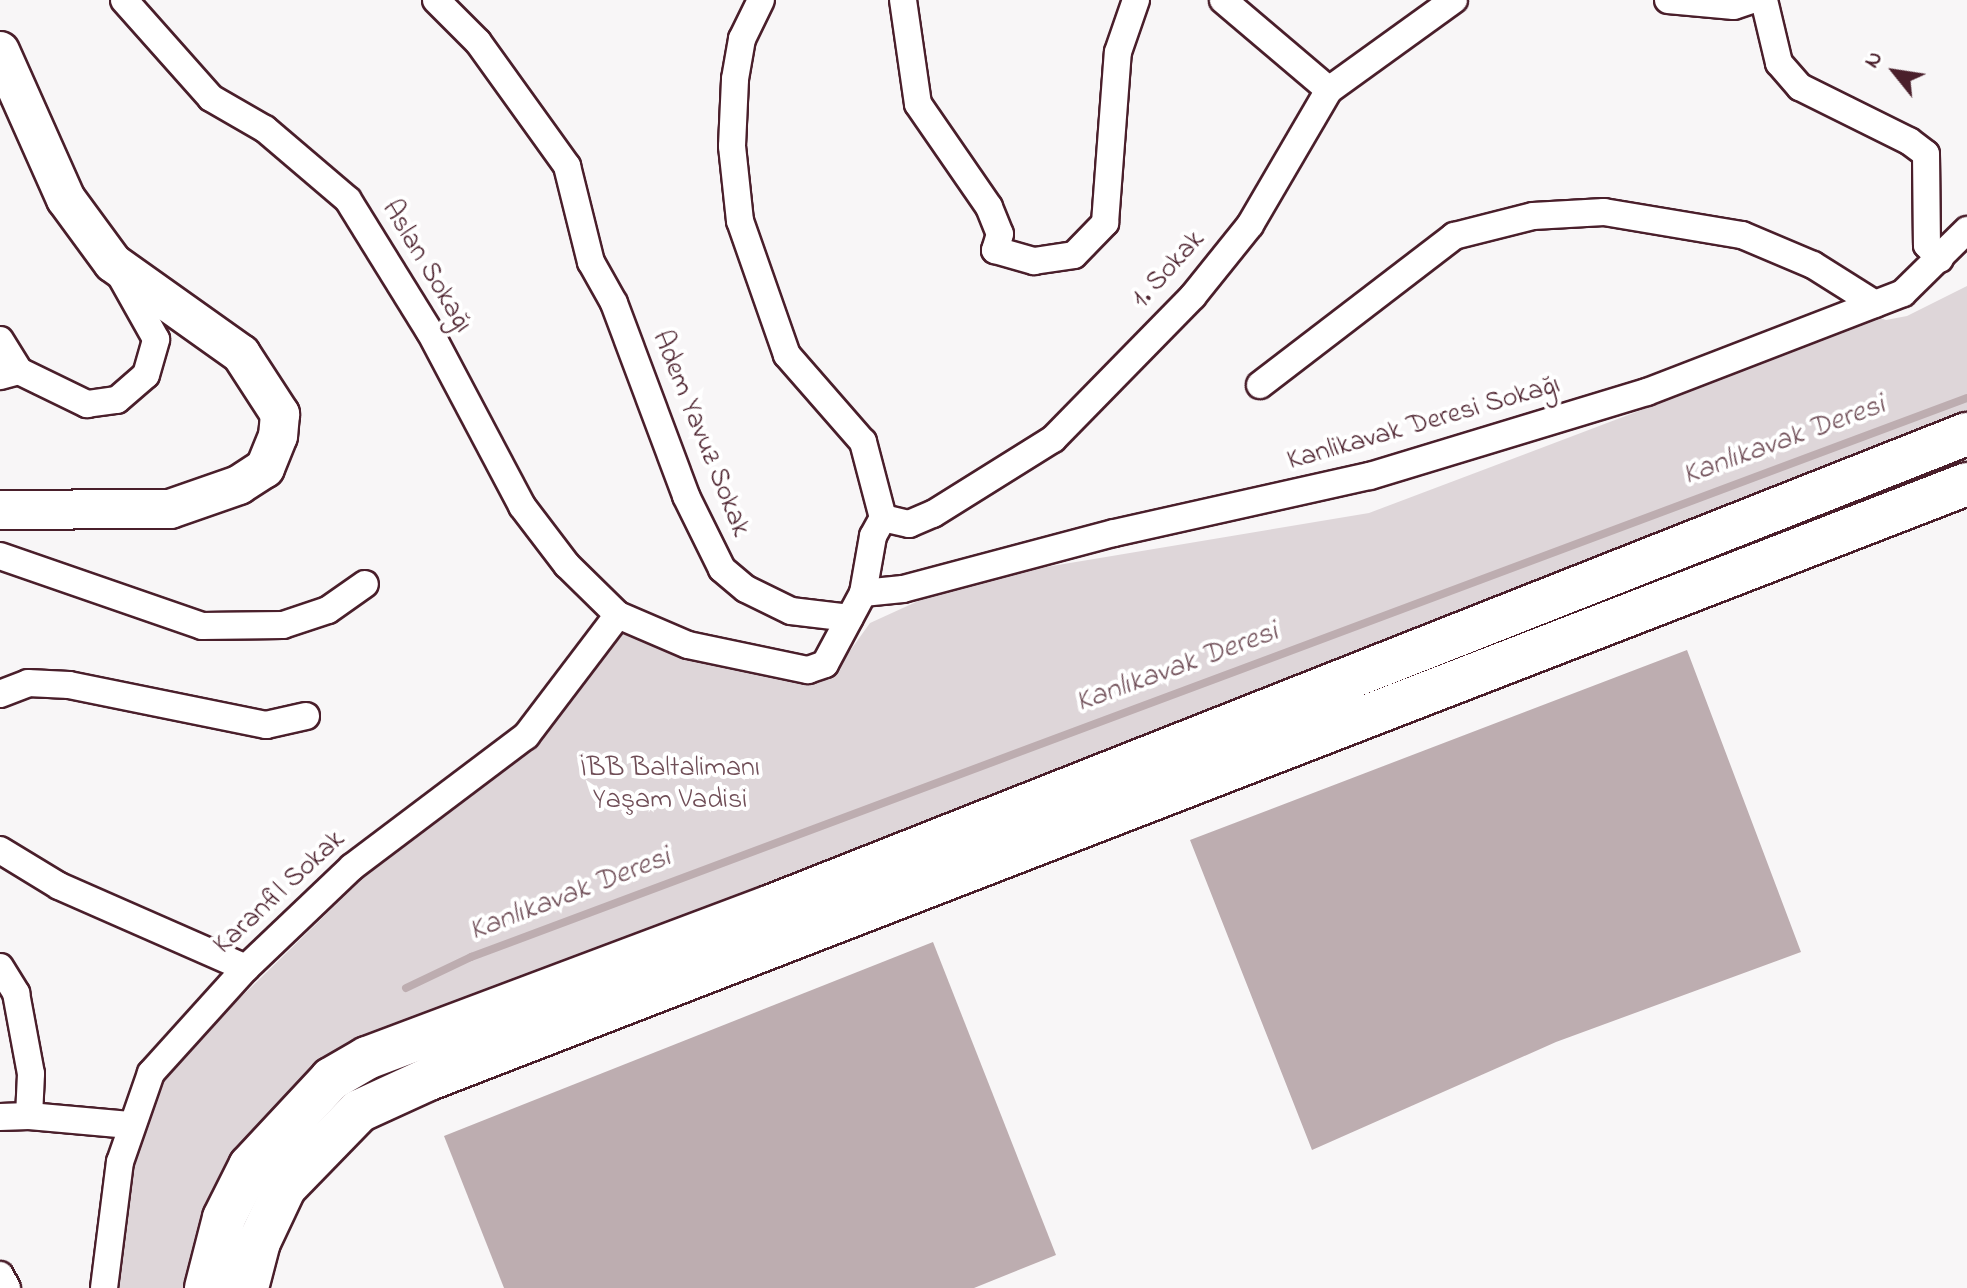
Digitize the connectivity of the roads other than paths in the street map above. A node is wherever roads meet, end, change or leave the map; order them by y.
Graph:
1 (124, 0) edge
2 (436, 0) edge
3 (761, 0) edge
4 (903, 0) edge
5 (1136, 0) edge
6 (1223, 0) edge
7 (1454, 0) edge
8 (1668, 0) edge
9 (1751, 0) edge
10 (1764, 0) edge
11 (0, 51) edge
12 (1329, 90) junction
13 (1967, 230) edge
14 (1940, 259) junction
15 (113, 263) junction
16 (1875, 304) junction
17 (0, 340) edge
18 (10, 373) edge
19 (1260, 385) dead end
20 (1967, 434) edge
21 (1967, 484) edge
22 (0, 510) edge
23 (883, 518) junction
24 (0, 556) edge
25 (365, 584) dead end
26 (863, 593) junction
27 (618, 615) junction
28 (850, 618) junction
29 (0, 694) edge
30 (306, 716) dead end
31 (2, 854) edge
32 (0, 967) edge
33 (246, 968) junction
34 (29, 1116) junction
35 (0, 1117) edge
36 (130, 1125) junction
37 (0, 1275) edge
38 (7, 1288) edge
39 (104, 1288) edge
40 (206, 1288) edge
41 (247, 1288) edge

1 - 27 street, Aslan Sokağı
2 - 28 street, Adem Yavuz Sokak
3 - 23 street
4 - 5 street
6 - 12 street
7 - 12 street, 1. Sokak
8 - 9 street
10 - 14 street
11 - 15 street
12 - 23 street, 1. Sokak
13 - 14 street, Kanlikavak Deresi Sokağı
14 - 16 street, Kanlikavak Deresi Sokağı
15 - 18 street
15 - 22 street
16 - 19 street
16 - 26 street, Kanlikavak Deresi Sokağı
17 - 18 street
20 - 40 main road
21 - 41 main road
23 - 26 street
24 - 25 street
26 - 28 street
27 - 28 street
27 - 33 street, Karanfil Sokak
29 - 30 street
31 - 33 street
32 - 34 street
33 - 36 street, Karanfil Sokak
34 - 35 street
34 - 36 street
36 - 39 street, Karanfil Sokak
37 - 38 street

